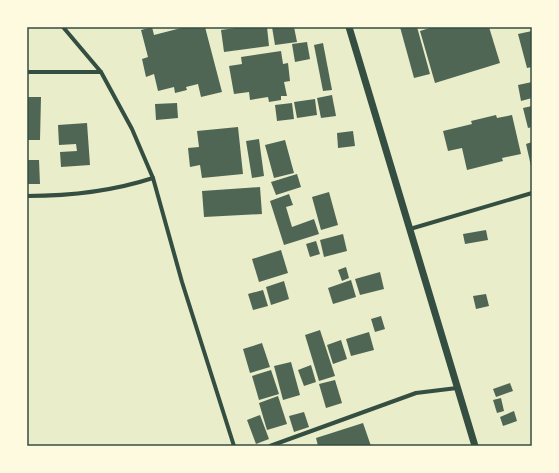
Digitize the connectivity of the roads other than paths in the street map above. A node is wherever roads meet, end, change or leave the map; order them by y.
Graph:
1 (63, 27) edge
2 (350, 27) edge
3 (27, 72) edge
4 (100, 72) junction
5 (153, 178) junction
6 (532, 193) edge
7 (27, 196) edge
8 (410, 229) junction
9 (457, 388) junction
10 (234, 446) edge
11 (270, 446) edge
12 (474, 446) edge

1 - 4 street
2 - 8 street
3 - 4 street
4 - 5 street
5 - 7 street
5 - 10 street
6 - 8 street
8 - 9 street
9 - 11 street
9 - 12 street

